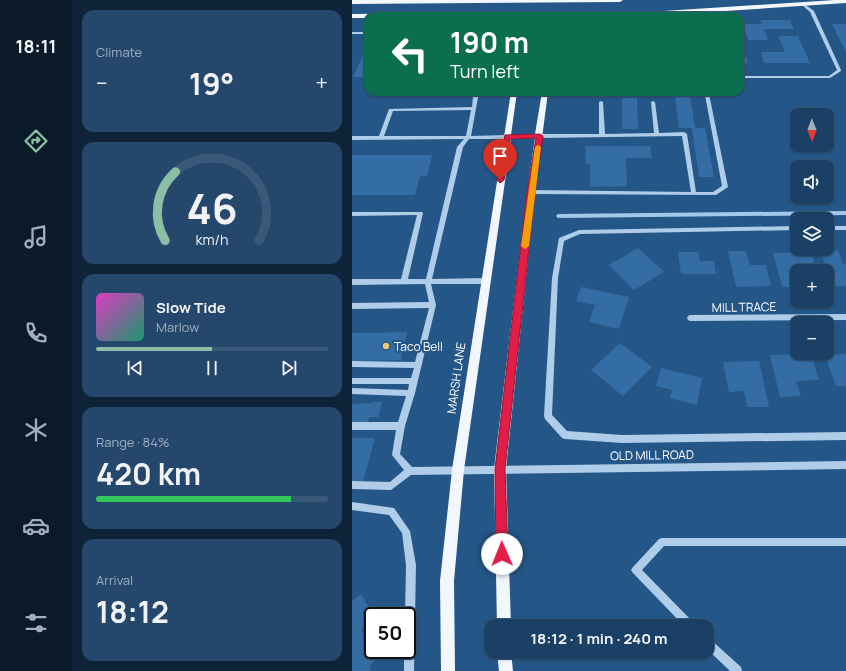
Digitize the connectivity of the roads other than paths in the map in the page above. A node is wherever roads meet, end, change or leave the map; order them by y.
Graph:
1 (482, 0) edge
2 (556, 0) edge
3 (608, 0) edge
4 (620, 0) edge
5 (395, 1) edge
6 (456, 1) edge
7 (530, 1) edge
8 (846, 1) edge
9 (352, 2) edge
10 (801, 2) edge
11 (528, 12) edge
12 (554, 12) edge
13 (686, 12) edge
14 (352, 16) edge
15 (364, 16) edge
16 (352, 33) edge
17 (364, 33) edge
18 (744, 77) edge
19 (477, 96) edge
20 (513, 96) edge
21 (545, 96) edge
22 (707, 96) edge
23 (602, 102) dead end
24 (653, 102) dead end
25 (474, 108) junction
26 (657, 134) junction
27 (602, 135) junction
28 (540, 136) junction
29 (382, 137) junction
30 (468, 137) junction
31 (507, 137) junction
32 (352, 138) edge
33 (531, 192) junction
34 (694, 194) junction
35 (352, 214) edge
36 (790, 228) edge
37 (834, 228) edge
38 (846, 228) edge
39 (486, 281) junction
40 (352, 282) edge
41 (404, 282) junction
42 (428, 283) junction
43 (433, 305) junction
44 (352, 306) edge
45 (846, 317) edge
46 (690, 318) dead end
47 (352, 364) edge
48 (418, 365) junction
49 (352, 381) edge
50 (414, 381) junction
51 (352, 391) edge
52 (411, 393) junction
53 (352, 426) edge
54 (401, 426) junction
55 (846, 436) edge
56 (846, 466) edge
57 (500, 469) junction
58 (458, 470) junction
59 (410, 471) junction
60 (352, 485) edge
61 (352, 506) edge
62 (846, 542) edge
63 (504, 619) edge
64 (684, 619) edge
65 (714, 649) edge
66 (505, 659) edge
67 (410, 671) edge
68 (448, 671) edge
69 (506, 671) edge
70 (737, 671) edge

1 - 6 main road
1 - 7 main road
2 - 3 main road
2 - 7 main road
2 - 12 main road
3 - 4 main road
5 - 6 main road
5 - 9 main road
7 - 11 main road
8 - 10 main road
10 - 13 main road
10 - 18 street
14 - 15 main road
16 - 17 street
19 - 25 street
20 - 31 main road, MARSH LANE
21 - 28 main road
22 - 34 street
23 - 27 street
24 - 26 street
25 - 29 street
25 - 30 street
26 - 27 street
26 - 34 street
27 - 28 street
28 - 31 main road
28 - 33 main road
29 - 30 street
29 - 32 street
30 - 31 street
30 - 42 street
31 - 39 main road, MARSH LANE
33 - 34 street
33 - 57 main road
35 - 41 street
36 - 55 street
37 - 38 street
39 - 42 street
39 - 58 main road, MARSH LANE
40 - 41 street
41 - 42 street
42 - 43 street
43 - 44 street
43 - 48 street
45 - 46 street, MILL TRACE
47 - 48 street
48 - 50 street
49 - 50 street
50 - 52 street
51 - 52 street
52 - 54 street
53 - 54 street
54 - 59 street
56 - 57 street, OLD MILL ROAD
57 - 58 street, OLD MILL ROAD
57 - 63 main road
58 - 59 street, OLD MILL ROAD
58 - 68 main road, MARSH LANE
59 - 60 street
61 - 67 street
62 - 64 street
65 - 70 street
66 - 69 main road

